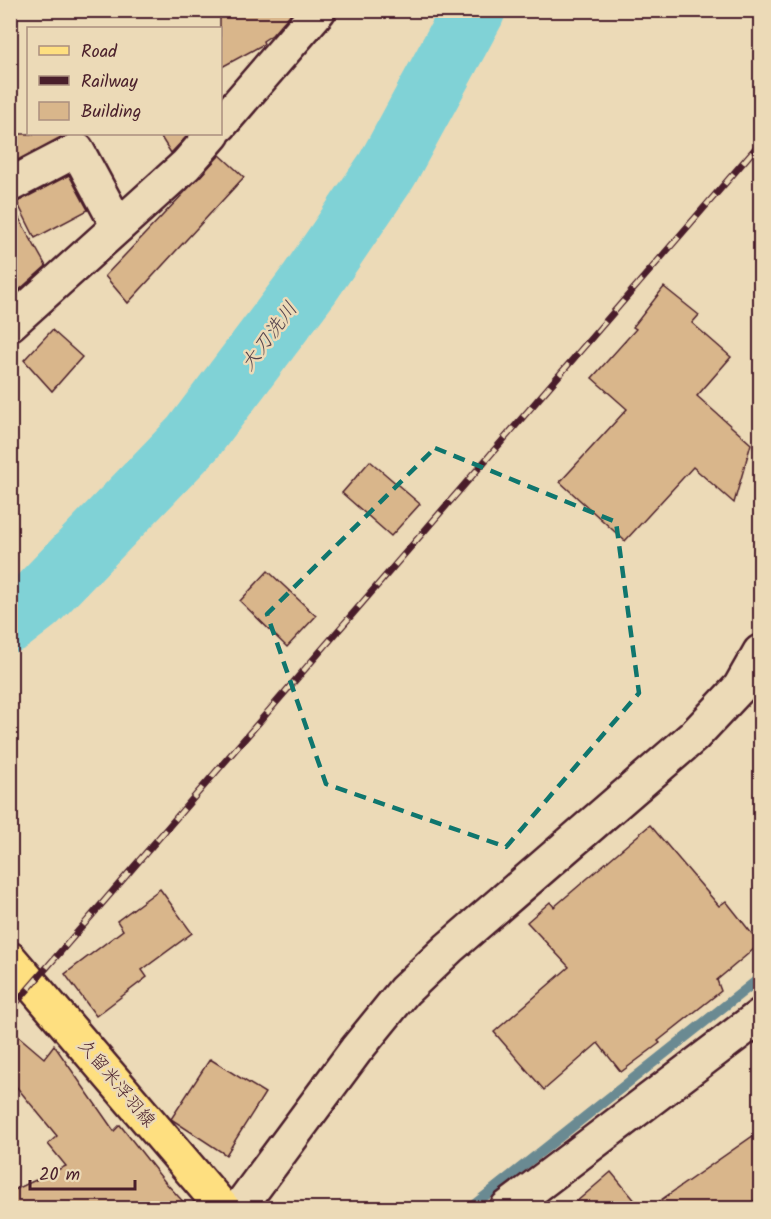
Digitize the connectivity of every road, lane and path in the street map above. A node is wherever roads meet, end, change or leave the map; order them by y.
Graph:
1 (319, 10) edge
2 (222, 123) edge
3 (212, 135) edge
4 (10, 185) edge
5 (118, 226) junction
6 (10, 324) edge
7 (760, 652) edge
8 (10, 959) edge
9 (760, 1016) edge
10 (223, 1209) edge
11 (239, 1209) edge
12 (507, 1209) edge

1 - 2 street
3 - 5 street
4 - 5 street
5 - 6 street
7 - 11 street
8 - 10 main road, 久留米浮羽線
9 - 12 street

